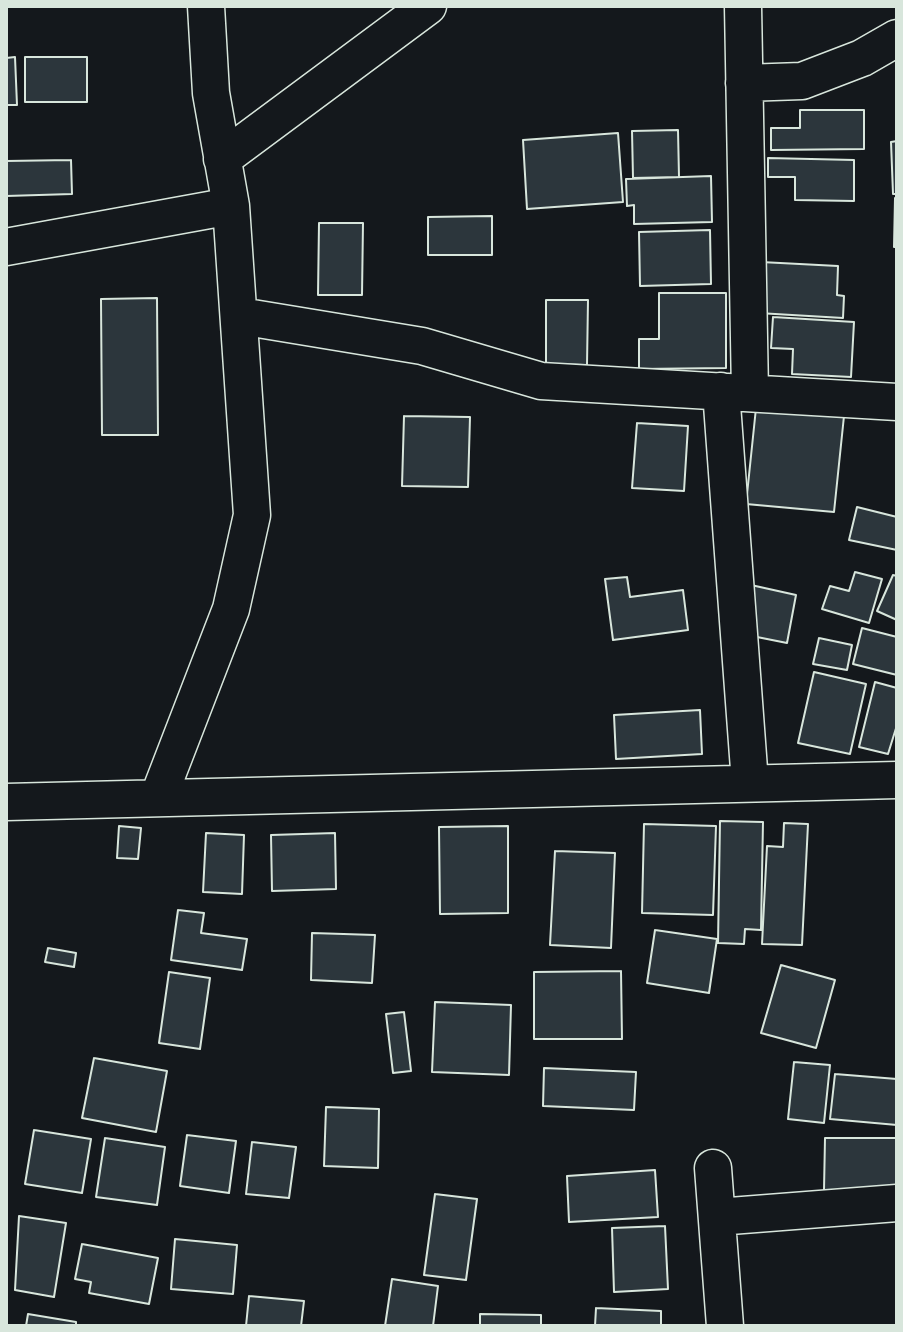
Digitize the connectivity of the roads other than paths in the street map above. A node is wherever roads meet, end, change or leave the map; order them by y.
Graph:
1 (206, 6) edge
2 (428, 6) edge
3 (743, 6) edge
4 (897, 38) edge
5 (744, 83) junction
6 (222, 159) junction
7 (231, 206) junction
8 (6, 247) edge
9 (240, 316) junction
10 (736, 392) junction
11 (897, 402) edge
12 (897, 780) edge
13 (750, 783) junction
14 (158, 798) junction
15 (6, 802) edge
16 (713, 1168) dead end
17 (897, 1203) edge
18 (717, 1217) junction
19 (725, 1326) edge

1 - 6 street
2 - 6 street
3 - 5 street
4 - 5 street
5 - 10 street
6 - 7 street
7 - 8 street
7 - 9 street
9 - 10 street
9 - 14 street
10 - 11 street
10 - 13 street
12 - 13 street
13 - 14 street
14 - 15 street
16 - 18 street
17 - 18 street
18 - 19 street

